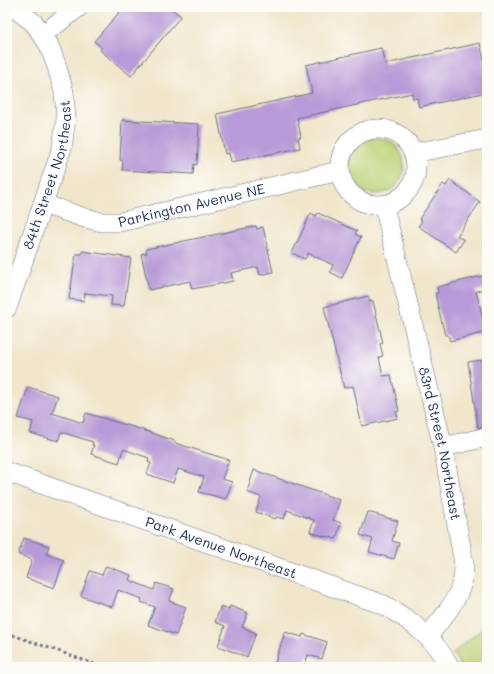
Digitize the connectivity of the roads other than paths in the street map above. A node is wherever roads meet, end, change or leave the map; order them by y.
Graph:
1 (13, 7) edge
2 (79, 7) edge
3 (42, 35) junction
4 (487, 139) edge
5 (413, 153) junction
6 (339, 171) junction
7 (43, 204) junction
8 (384, 206) junction
9 (7, 308) edge
10 (487, 437) edge
11 (443, 447) junction
12 (7, 472) edge
13 (428, 636) junction
14 (450, 667) edge

1 - 3 street, 84th Street Northeast
2 - 3 street
3 - 7 street, 84th Street Northeast
4 - 5 street
5 - 6 street
5 - 8 street
6 - 7 street, Parkington Avenue NE
6 - 8 street
7 - 9 street, 84th Street Northeast
8 - 11 street, 83rd Street Northeast
10 - 11 street
11 - 13 street, 83rd Street Northeast
12 - 13 street, Park Avenue Northeast
13 - 14 street

